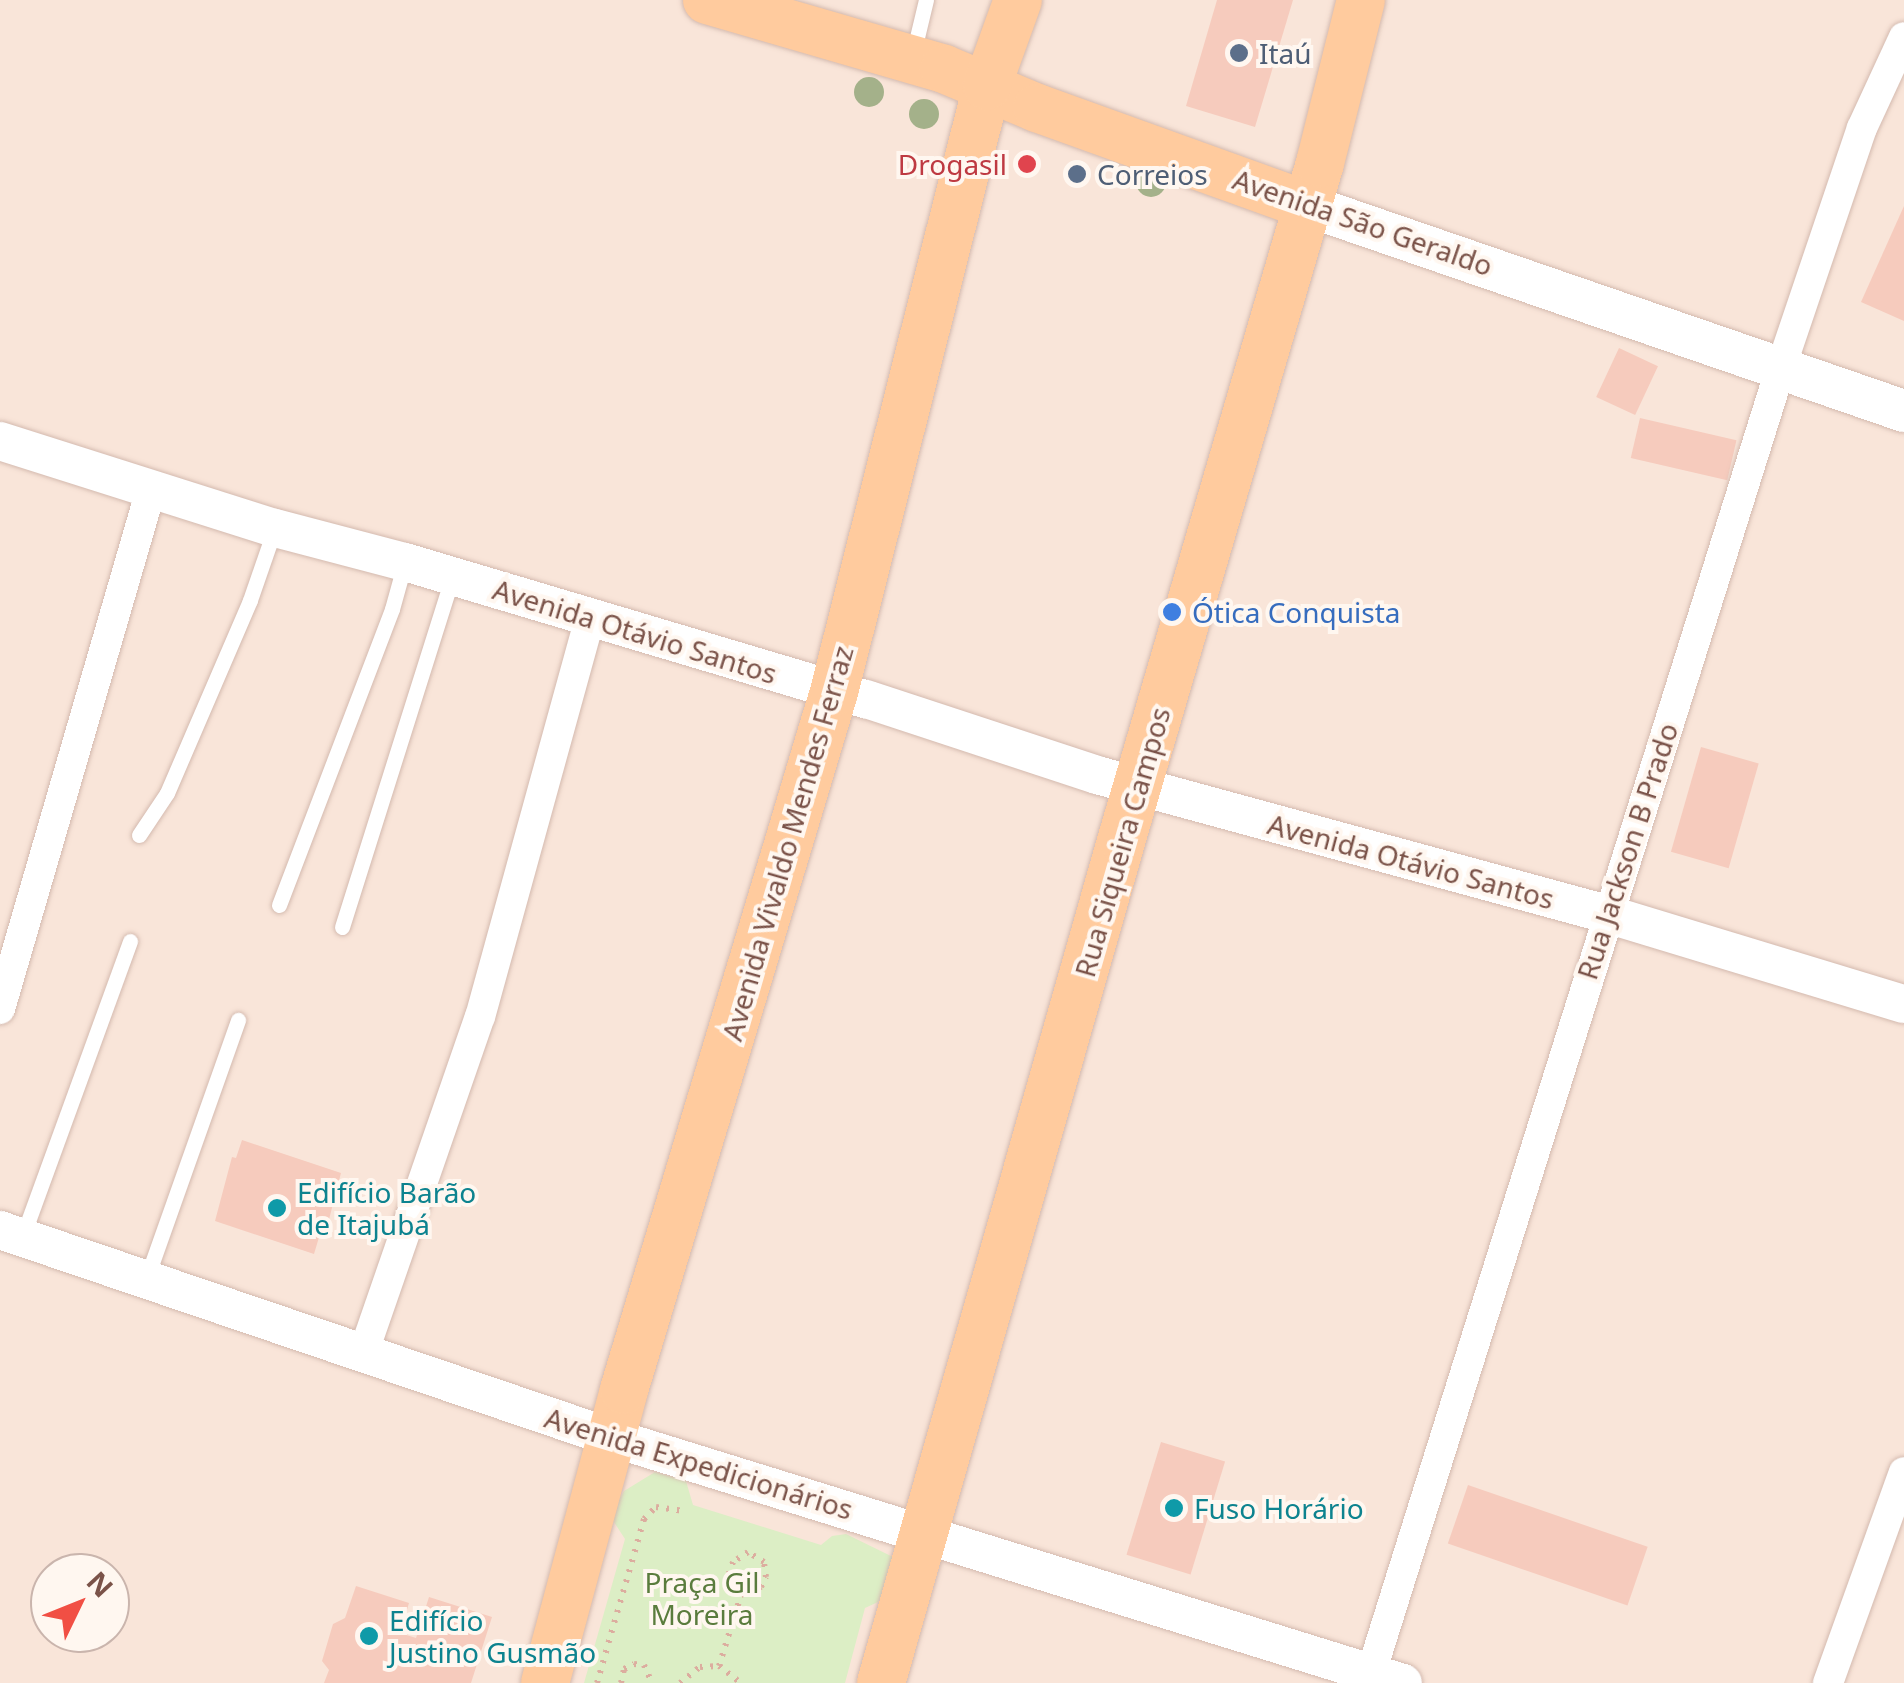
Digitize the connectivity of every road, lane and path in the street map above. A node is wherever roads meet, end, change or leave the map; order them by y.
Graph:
1 (708, 0) edge
2 (926, 0) edge
3 (1018, 0) edge
4 (1362, 0) edge
5 (1904, 37) edge
6 (911, 62) junction
7 (987, 86) junction
8 (1306, 205) junction
9 (1781, 367) junction
10 (1904, 411) edge
11 (0, 441) edge
12 (152, 486) junction
13 (275, 528) junction
14 (405, 562) junction
15 (453, 576) junction
16 (590, 618) junction
17 (834, 692) junction
18 (1138, 786) junction
19 (139, 835) dead end
20 (279, 905) dead end
21 (1606, 914) junction
22 (342, 927) dead end
23 (130, 942) dead end
24 (1904, 1004) edge
25 (0, 1009) edge
26 (238, 1020) dead end
27 (11, 1234) edge
28 (146, 1280) junction
29 (363, 1354) junction
30 (613, 1438) junction
31 (1904, 1472) edge
32 (686, 1512) dead end
33 (924, 1534) junction
34 (742, 1595) junction
35 (719, 1666) junction
36 (1387, 1678) edge
37 (545, 1683) edge
38 (597, 1683) edge
39 (620, 1683) edge
40 (652, 1683) edge
41 (680, 1683) edge
42 (742, 1683) edge
43 (882, 1683) edge
44 (1828, 1683) edge

1 - 6 main road, Avenida São Geraldo
2 - 6 lane
3 - 7 main road, Avenida Vivaldo Mendes Ferraz
4 - 8 main road, Rua Siqueira Campos
5 - 9 street, Rua Jackson B Prado
6 - 7 main road, Avenida São Geraldo
7 - 8 main road, Avenida São Geraldo
7 - 17 main road, Avenida Vivaldo Mendes Ferraz
8 - 9 main road, Avenida São Geraldo
8 - 18 main road, Rua Siqueira Campos
9 - 10 main road, Avenida São Geraldo
9 - 21 street, Rua Jackson B Prado
11 - 12 street, Avenida Otávio Santos
12 - 13 street, Avenida Otávio Santos
12 - 25 street
13 - 14 street, Avenida Otávio Santos
13 - 19 lane
14 - 15 street, Avenida Otávio Santos
14 - 20 lane
15 - 16 street, Avenida Otávio Santos
15 - 22 lane
16 - 17 street, Avenida Otávio Santos
16 - 29 street
17 - 18 street, Avenida Otávio Santos
17 - 30 main road, Avenida Vivaldo Mendes Ferraz
18 - 21 street, Avenida Otávio Santos
18 - 33 main road, Rua Siqueira Campos
21 - 24 street, Avenida Otávio Santos
21 - 36 street, Rua Jackson B Prado
23 - 27 lane
26 - 28 lane
27 - 28 street, Avenida Expedicionários
28 - 29 street, Avenida Expedicionários
29 - 30 street, Avenida Expedicionários
30 - 33 street, Avenida Expedicionários
30 - 37 main road, Avenida Vivaldo Mendes Ferraz
31 - 44 street
32 - 38 path
33 - 36 street, Avenida Expedicionários
33 - 43 main road, Rua Siqueira Campos
34 - 34 path
34 - 35 path
35 - 41 path
35 - 42 path
39 - 40 path

